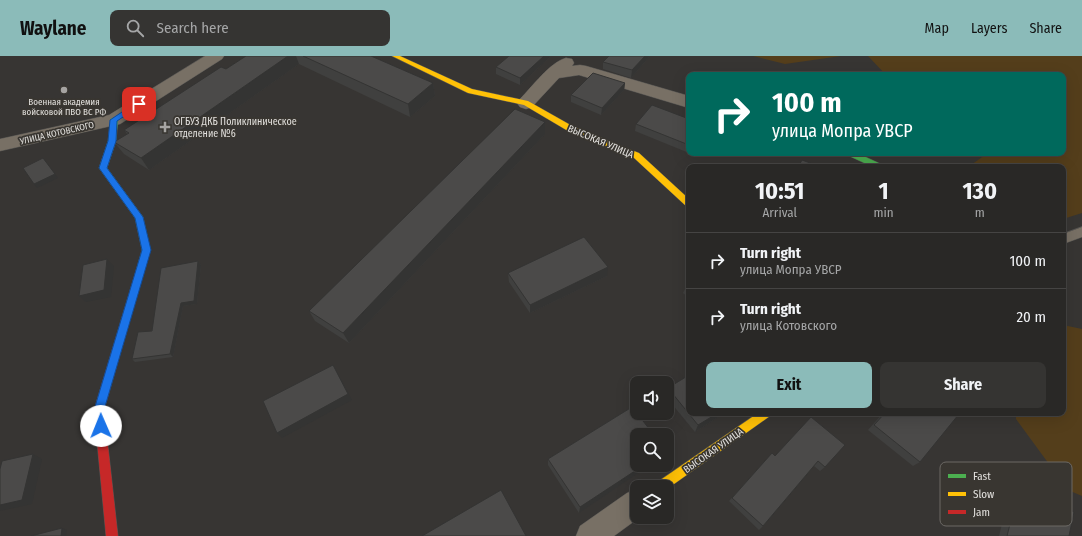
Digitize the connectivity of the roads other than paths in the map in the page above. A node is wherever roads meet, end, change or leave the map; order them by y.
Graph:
1 (216, 56) edge
2 (395, 56) edge
3 (575, 56) edge
4 (554, 73) junction
5 (686, 101) edge
6 (526, 103) junction
7 (114, 120) junction
8 (0, 145) edge
9 (856, 156) edge
10 (874, 164) edge
11 (686, 201) edge
12 (1082, 232) edge
13 (1066, 238) edge
14 (762, 416) edge
15 (670, 480) edge
16 (630, 508) edge
17 (112, 536) edge
18 (590, 536) edge

1 - 7 street, УЛИЦА КОТОВСКОГО
2 - 6 street, ВЫСОКАЯ УЛИЦА
3 - 4 street
4 - 5 street
4 - 6 street
6 - 11 street, ВЫСОКАЯ УЛИЦА
7 - 8 street, УЛИЦА КОТОВСКОГО
7 - 17 street
9 - 10 street
12 - 13 lane
14 - 15 street, ВЫСОКАЯ УЛИЦА
16 - 18 street

